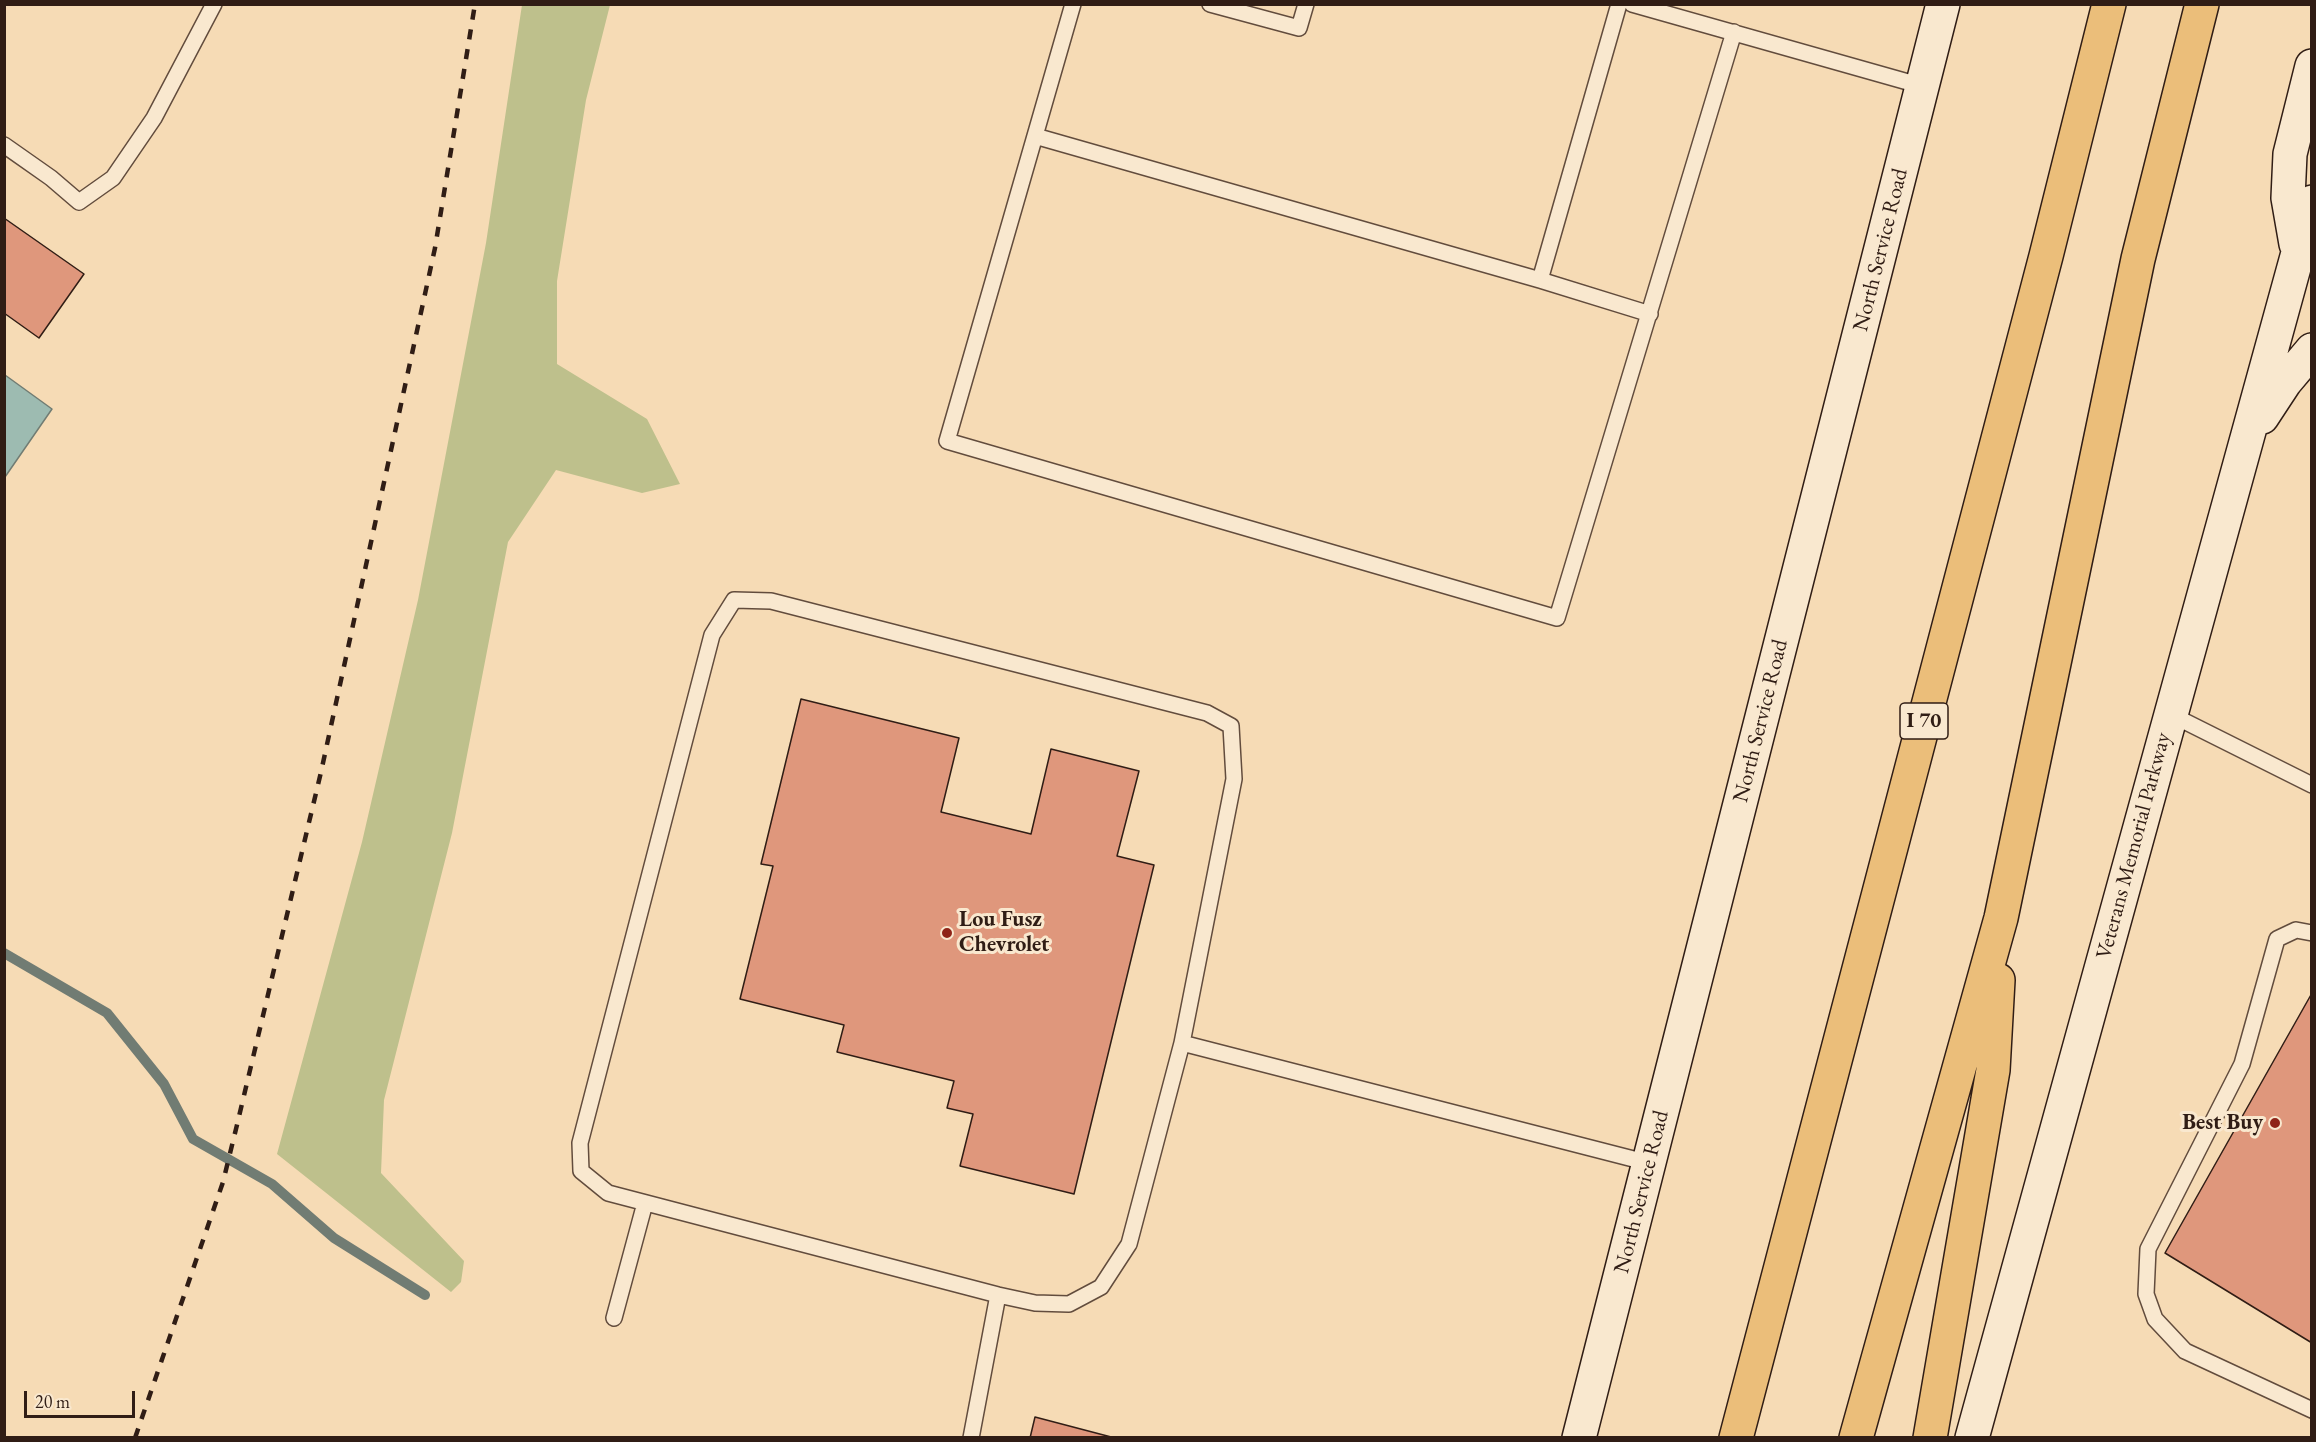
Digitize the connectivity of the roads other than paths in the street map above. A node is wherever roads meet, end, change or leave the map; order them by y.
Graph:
1 (214, 4) edge
2 (1073, 4) edge
3 (1210, 4) edge
4 (1306, 4) edge
5 (1619, 4) edge
6 (1632, 4) edge
7 (1943, 4) edge
8 (2109, 4) edge
9 (2202, 4) edge
10 (1734, 32) junction
11 (2312, 66) edge
12 (1922, 86) junction
13 (1035, 136) junction
14 (4, 145) edge
15 (2312, 202) edge
16 (2304, 260) edge
17 (1540, 280) junction
18 (1650, 314) junction
19 (2312, 350) edge
20 (2247, 441) junction
21 (2170, 714) junction
22 (2312, 785) edge
23 (2001, 918) junction
24 (2312, 933) edge
25 (1182, 1043) junction
26 (1649, 1163) junction
27 (645, 1203) junction
28 (998, 1295) junction
29 (614, 1318) dead end
30 (2312, 1410) edge
31 (971, 1437) edge
32 (1580, 1437) edge
33 (1736, 1437) edge
34 (1856, 1437) edge
35 (1930, 1437) edge
36 (1972, 1437) edge

1 - 14 lane
2 - 13 lane
3 - 4 lane
5 - 17 lane
6 - 10 lane
7 - 12 street, North Service Road
8 - 33 highway, I 70
9 - 23 highway
10 - 12 lane
10 - 18 lane
11 - 16 street, Veterans Memorial Parkway
12 - 26 street, North Service Road
13 - 17 lane
13 - 18 lane
15 - 16 street, Veterans Memorial Parkway
16 - 20 street, Veterans Memorial Parkway
17 - 18 lane
19 - 20 street
20 - 21 street, Veterans Memorial Parkway
21 - 22 lane
21 - 36 street, Veterans Memorial Parkway
23 - 34 highway
23 - 35 highway
24 - 30 lane
25 - 26 lane
25 - 27 lane
25 - 28 lane
26 - 32 street, North Service Road
27 - 28 lane
27 - 29 lane
28 - 31 lane

